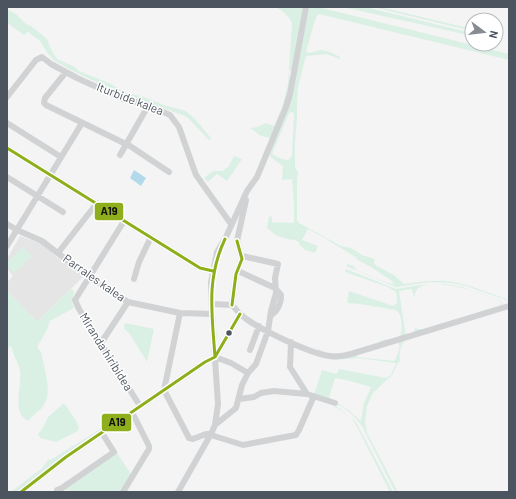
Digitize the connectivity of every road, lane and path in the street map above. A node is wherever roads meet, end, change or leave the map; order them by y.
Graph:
1 (305, 10) edge
2 (66, 72) junction
3 (7, 97) edge
4 (148, 106) junction
5 (7, 123) edge
6 (82, 123) junction
7 (126, 144) junction
8 (7, 148) edge
9 (120, 155) dead end
10 (61, 157) junction
11 (169, 172) dead end
12 (50, 175) junction
13 (7, 177) edge
14 (248, 191) junction
15 (38, 196) junction
16 (97, 203) junction
17 (63, 212) dead end
18 (124, 221) junction
19 (7, 224) edge
20 (231, 224) junction
21 (17, 230) junction
22 (151, 237) junction
23 (224, 239) junction
24 (237, 242) junction
25 (7, 246) edge
26 (58, 254) junction
27 (242, 256) junction
28 (213, 271) junction
29 (238, 271) junction
30 (89, 277) junction
31 (134, 279) dead end
32 (275, 288) junction
33 (128, 302) junction
34 (212, 304) junction
35 (232, 305) junction
36 (509, 306) edge
37 (180, 313) junction
38 (212, 314) junction
39 (240, 314) junction
40 (258, 326) junction
41 (268, 331) junction
42 (291, 342) junction
43 (101, 343) junction
44 (250, 350) dead end
45 (215, 357) junction
46 (248, 373) junction
47 (164, 390) junction
48 (307, 394) junction
49 (314, 396) junction
50 (239, 399) junction
51 (335, 403) dead end
52 (140, 406) junction
53 (132, 412) junction
54 (219, 419) junction
55 (102, 433) junction
56 (211, 434) junction
57 (21, 492) edge
58 (56, 492) edge
59 (123, 492) edge
60 (178, 492) edge

1 - 14 street
2 - 3 street, Iturbide kalea
2 - 4 street, Iturbide kalea
2 - 6 street
4 - 7 street
4 - 20 street, Iturbide kalea
5 - 10 street
6 - 7 street
6 - 10 street
7 - 9 street
7 - 11 street
8 - 12 street
10 - 12 street
12 - 15 street
12 - 16 street
13 - 15 street
14 - 20 street
14 - 24 street
15 - 17 street
15 - 21 street
16 - 18 street
16 - 26 street
18 - 22 street
18 - 30 street
19 - 21 street, Parrales kalea
20 - 23 street
21 - 25 street
21 - 26 street, Parrales kalea
22 - 28 street
22 - 31 street
23 - 24 street
23 - 28 street
24 - 27 street
26 - 30 street, Parrales kalea
27 - 29 street
27 - 32 street
28 - 34 street
29 - 32 street
29 - 35 street
30 - 33 street, Parrales kalea
30 - 43 street, Miranda hiribidea
32 - 41 street
33 - 37 street, Parrales kalea
33 - 43 street
34 - 35 street
34 - 38 street
35 - 39 street
36 - 42 street
37 - 38 street, Parrales kalea
37 - 47 street
38 - 45 street
39 - 40 street
39 - 45 street
40 - 41 street
40 - 44 street
41 - 42 street
41 - 46 street
42 - 48 street
43 - 52 street, Miranda hiribidea
45 - 46 street
45 - 47 street
45 - 54 street
46 - 50 street
47 - 52 street
47 - 56 street
48 - 49 street
48 - 50 street
49 - 51 street
49 - 56 street
50 - 54 street
52 - 53 street
53 - 55 street
53 - 59 street
54 - 56 street
55 - 57 street
55 - 58 street
56 - 60 street

